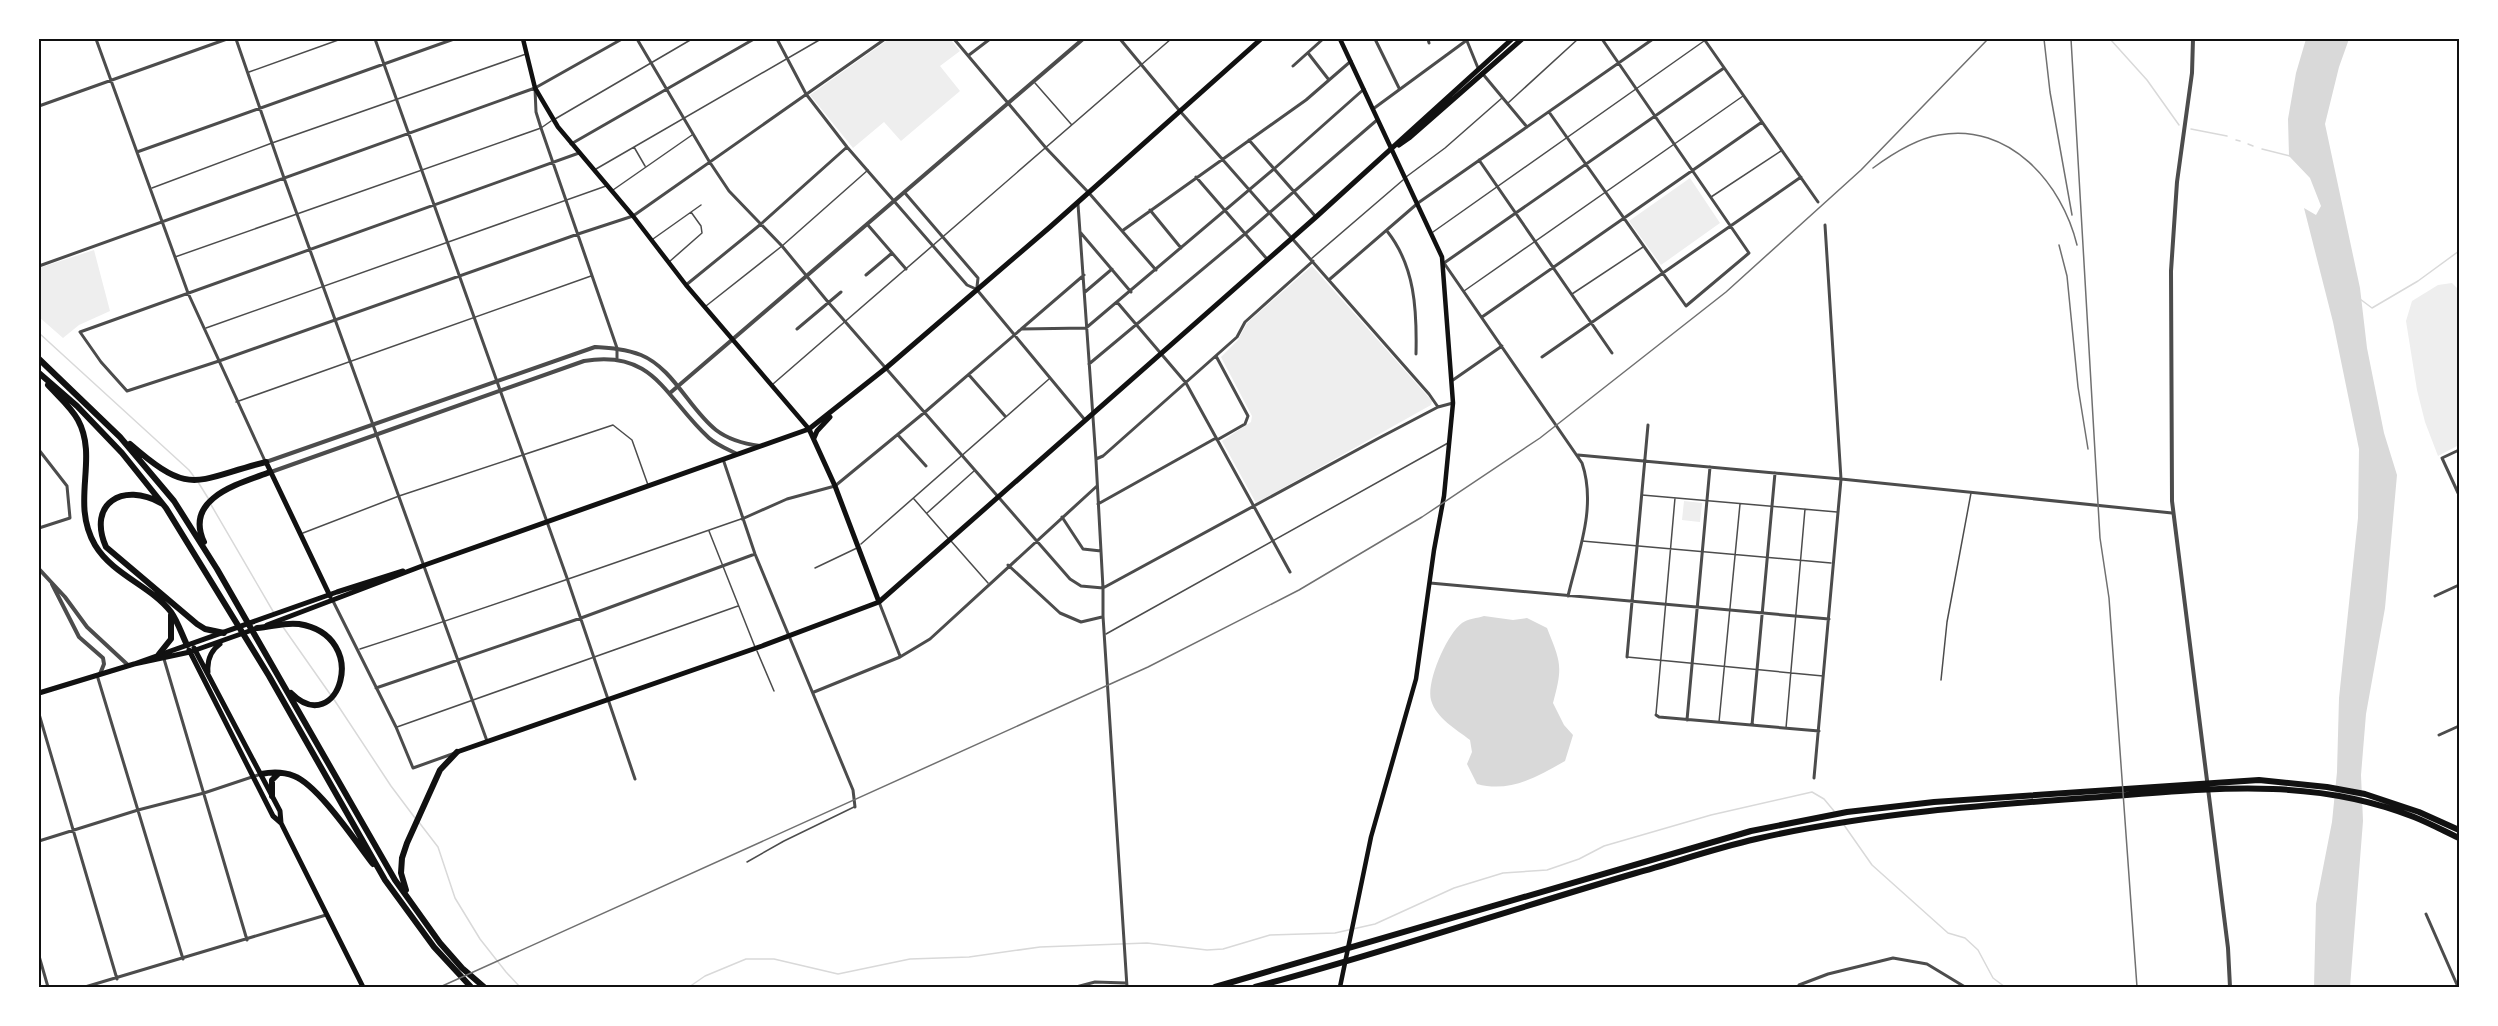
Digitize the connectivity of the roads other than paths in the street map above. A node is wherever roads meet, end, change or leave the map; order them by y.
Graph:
1 (96, 39) edge
2 (227, 39) edge
3 (236, 39) edge
4 (341, 39) edge
5 (375, 39) edge
6 (454, 39) edge
7 (523, 39) edge
8 (621, 39) edge
9 (637, 39) edge
10 (692, 39) edge
11 (754, 39) edge
12 (777, 39) edge
13 (821, 39) edge
14 (885, 39) edge
15 (954, 39) edge
16 (990, 39) edge
17 (1083, 39) edge
18 (1120, 39) edge
19 (1171, 39) edge
20 (1261, 39) edge
21 (1323, 39) edge
22 (1340, 39) edge
23 (1375, 39) edge
24 (1466, 39) edge
25 (1512, 39) edge
26 (1522, 39) edge
27 (1578, 39) edge
28 (1602, 39) edge
29 (1653, 39) edge
30 (2193, 39) edge
31 (1704, 40) edge
32 (1308, 53) junction
33 (527, 54) junction
34 (969, 55) junction
35 (787, 59) junction
36 (1351, 61) junction
37 (1619, 63) junction
38 (650, 64) junction
39 (1141, 65) junction
40 (384, 66) junction
41 (1293, 66) dead end
42 (1724, 68) junction
43 (1480, 71) junction
44 (248, 72) junction
45 (1329, 80) junction
46 (111, 81) junction
47 (1034, 81) junction
48 (535, 88) junction
49 (1399, 88) junction
50 (1637, 88) junction
51 (1364, 89) junction
52 (668, 90) junction
53 (807, 94) junction
54 (1743, 95) junction
55 (1503, 97) junction
56 (397, 99) junction
57 (1507, 103) junction
58 (1008, 104) junction
59 (39, 106) edge
60 (260, 108) junction
61 (1373, 109) junction
62 (1179, 110) junction
63 (1549, 112) junction
64 (1656, 116) junction
65 (684, 118) junction
66 (1378, 118) junction
67 (553, 120) junction
68 (1762, 122) junction
69 (1072, 125) junction
70 (1527, 127) junction
71 (541, 128) junction
72 (409, 134) junction
73 (693, 134) junction
74 (1567, 138) junction
75 (1249, 140) junction
76 (272, 143) junction
77 (571, 144) junction
78 (1674, 144) junction
79 (633, 147) junction
80 (847, 147) junction
81 (1046, 148) junction
82 (1392, 149) junction
83 (1782, 150) junction
84 (137, 152) junction
85 (579, 153) junction
86 (1223, 158) junction
87 (1479, 160) junction
88 (709, 161) junction
89 (553, 164) junction
90 (1586, 164) junction
91 (646, 167) junction
92 (1275, 168) junction
93 (422, 170) junction
94 (593, 170) junction
95 (868, 170) junction
96 (1693, 171) junction
97 (1196, 177) junction
98 (1406, 177) junction
99 (1801, 177) junction
100 (284, 178) junction
101 (606, 185) junction
102 (1497, 186) junction
103 (150, 189) junction
104 (1250, 189) junction
105 (612, 191) junction
106 (1293, 191) junction
107 (1605, 192) junction
108 (905, 193) junction
109 (1089, 193) junction
110 (1711, 197) junction
111 (566, 200) junction
112 (896, 201) junction
113 (1078, 202) junction
114 (1818, 202) dead end
115 (1418, 203) junction
116 (434, 206) junction
117 (701, 206) dead end
118 (1226, 209) junction
119 (1150, 210) junction
120 (691, 212) junction
121 (1270, 212) junction
122 (1516, 213) junction
123 (298, 214) junction
124 (633, 216) junction
125 (1316, 217) junction
126 (1624, 219) junction
127 (162, 223) junction
128 (761, 224) junction
129 (867, 224) junction
130 (1825, 225) dead end
131 (1731, 226) junction
132 (1122, 231) junction
133 (1386, 231) junction
134 (1080, 232) junction
135 (1246, 233) junction
136 (1432, 233) junction
137 (578, 234) junction
138 (942, 237) junction
139 (1292, 237) junction
140 (651, 240) junction
141 (1535, 241) junction
142 (447, 242) junction
143 (933, 245) junction
144 (782, 246) junction
145 (1643, 246) junction
146 (1181, 248) junction
147 (311, 249) junction
148 (892, 253) junction
149 (174, 257) junction
150 (1267, 259) junction
151 (1312, 260) junction
152 (669, 262) junction
153 (1444, 263) junction
154 (39, 266) edge
155 (1554, 268) junction
156 (906, 269) junction
157 (1112, 269) junction
158 (1156, 270) junction
159 (1662, 273) junction
160 (866, 275) dead end
161 (1084, 275) junction
162 (459, 276) junction
163 (592, 276) junction
164 (807, 278) junction
165 (1329, 280) junction
166 (323, 285) junction
167 (686, 285) junction
168 (977, 289) junction
169 (1464, 291) junction
170 (841, 292) dead end
171 (1085, 292) junction
172 (1131, 292) junction
173 (188, 293) junction
174 (1572, 294) junction
175 (828, 302) junction
176 (1117, 302) junction
177 (706, 307) junction
178 (1482, 317) junction
179 (474, 318) junction
180 (335, 321) junction
181 (845, 322) junction
182 (1591, 322) junction
183 (1136, 324) junction
184 (1086, 328) junction
185 (204, 329) junction
186 (797, 329) dead end
187 (1021, 329) junction
188 (1014, 335) junction
189 (734, 340) junction
190 (1502, 346) junction
191 (617, 348) junction
192 (1160, 353) junction
193 (1612, 353) dead end
194 (1416, 354) dead end
195 (1216, 356) junction
196 (1542, 357) dead end
197 (617, 358) junction
198 (39, 359) edge
199 (219, 361) junction
200 (351, 361) junction
201 (1089, 365) junction
202 (886, 368) junction
203 (39, 375) edge
204 (969, 375) junction
205 (1049, 378) junction
206 (1453, 380) junction
207 (495, 382) junction
208 (1186, 383) junction
209 (773, 384) junction
210 (678, 386) junction
211 (498, 391) junction
212 (670, 393) junction
213 (236, 402) junction
214 (843, 403) junction
215 (1454, 403) junction
216 (1438, 407) junction
217 (926, 412) junction
218 (1093, 413) junction
219 (1005, 416) junction
220 (1085, 420) junction
221 (373, 425) junction
222 (1648, 425) dead end
223 (111, 428) junction
224 (809, 429) junction
225 (376, 434) junction
226 (898, 435) junction
227 (814, 439) junction
228 (1217, 439) junction
229 (1449, 443) junction
230 (760, 446) junction
231 (39, 450) edge
232 (2459, 450) edge
233 (521, 454) junction
234 (737, 454) junction
235 (961, 454) junction
236 (1578, 454) junction
237 (723, 459) junction
238 (1096, 460) junction
239 (1644, 461) junction
240 (266, 462) junction
241 (926, 466) dead end
242 (1710, 467) junction
243 (974, 471) junction
244 (270, 472) junction
245 (1776, 473) junction
246 (1841, 479) junction
247 (648, 486) junction
248 (835, 486) junction
249 (1097, 486) junction
250 (1971, 493) junction
251 (1641, 495) junction
252 (2459, 495) edge
253 (399, 496) junction
254 (997, 498) junction
255 (1675, 498) junction
256 (914, 499) junction
257 (1707, 501) junction
258 (1098, 504) junction
259 (1740, 504) junction
260 (165, 506) junction
261 (1255, 506) junction
262 (1772, 507) junction
263 (1805, 509) junction
264 (1838, 512) junction
265 (2172, 513) junction
266 (927, 514) junction
267 (1062, 517) junction
268 (742, 519) junction
269 (545, 522) junction
270 (39, 528) edge
271 (709, 531) junction
272 (300, 534) junction
273 (950, 540) junction
274 (1036, 540) junction
275 (1581, 541) junction
276 (1274, 542) junction
277 (1637, 546) junction
278 (858, 547) junction
279 (1670, 549) junction
280 (1101, 551) junction
281 (1702, 551) junction
282 (1735, 554) junction
283 (755, 555) junction
284 (1768, 557) junction
285 (1801, 560) junction
286 (1834, 563) junction
287 (422, 566) junction
288 (1008, 566) junction
289 (724, 567) junction
290 (815, 568) dead end
291 (39, 569) edge
292 (217, 569) junction
293 (1290, 572) dead end
294 (567, 578) junction
295 (50, 581) junction
296 (988, 583) junction
297 (1429, 584) junction
298 (2459, 585) edge
299 (1103, 588) junction
300 (330, 594) junction
301 (1568, 596) junction
302 (2435, 596) dead end
303 (333, 601) junction
304 (1632, 601) junction
305 (879, 602) junction
306 (1665, 604) junction
307 (738, 606) junction
308 (1697, 607) junction
309 (1730, 610) junction
310 (170, 612) junction
311 (1763, 613) junction
312 (1103, 616) junction
313 (1796, 616) junction
314 (580, 618) junction
315 (1828, 619) junction
316 (82, 621) junction
317 (286, 621) junction
318 (444, 622) junction
319 (73, 627) junction
320 (257, 628) junction
321 (1105, 634) junction
322 (225, 636) junction
323 (791, 636) junction
324 (755, 647) junction
325 (191, 648) junction
326 (357, 650) junction
327 (259, 652) junction
328 (159, 654) junction
329 (900, 657) junction
330 (1627, 657) joint
331 (594, 658) junction
332 (164, 659) junction
333 (458, 659) junction
334 (1660, 660) junction
335 (1692, 663) junction
336 (131, 665) junction
337 (1725, 666) junction
338 (1757, 669) junction
339 (1791, 673) junction
340 (98, 675) junction
341 (1824, 676) junction
342 (209, 677) junction
343 (1941, 680) dead end
344 (284, 687) junction
345 (376, 688) junction
346 (774, 691) dead end
347 (814, 692) junction
348 (39, 693) edge
349 (608, 699) junction
350 (472, 700) junction
351 (39, 714) edge
352 (1656, 715) joint
353 (1687, 720) junction
354 (1719, 723) junction
355 (1752, 726) junction
356 (2459, 726) edge
357 (396, 727) junction
358 (1785, 729) junction
359 (1818, 732) junction
360 (2439, 735) dead end
361 (487, 741) junction
362 (456, 752) junction
363 (279, 773) junction
364 (261, 774) junction
365 (254, 777) junction
366 (1814, 778) dead end
367 (635, 779) dead end
368 (2231, 784) junction
369 (204, 793) junction
370 (272, 796) junction
371 (2022, 799) junction
372 (855, 807) joint
373 (138, 810) junction
374 (2417, 815) junction
375 (281, 823) junction
376 (74, 830) junction
377 (2459, 830) edge
378 (2459, 838) edge
379 (39, 841) edge
380 (747, 862) dead end
381 (385, 880) junction
382 (412, 904) junction
383 (327, 915) junction
384 (2426, 915) dead end
385 (247, 940) junction
386 (437, 945) junction
387 (39, 956) edge
388 (183, 959) junction
389 (117, 979) junction
390 (1127, 985) edge
391 (48, 987) edge
392 (85, 987) edge
393 (363, 987) edge
394 (471, 987) edge
395 (484, 987) edge
396 (1076, 987) edge
397 (1215, 987) edge
398 (1255, 987) edge
399 (1340, 987) edge
400 (1799, 987) edge
401 (1965, 987) edge
402 (2230, 987) edge
403 (2458, 987) edge

1 - 46 street
2 - 46 street
3 - 44 street
4 - 44 lane
5 - 40 street
6 - 40 street
7 - 33 main road
8 - 48 street
9 - 38 street
10 - 38 lane
11 - 52 street
12 - 35 street
13 - 35 lane
14 - 53 street
15 - 34 street
16 - 34 street
17 - 47 street
18 - 39 street
19 - 39 lane
20 - 62 main road
21 - 32 street
22 - 36 main road
23 - 49 street
24 - 43 street
24 - 49 street
25 - 43 main road
26 - 43 main road
27 - 57 lane
28 - 37 street
29 - 37 street
30 - 265 street
31 - 42 street
31 - 50 lane
32 - 41 street
32 - 45 street
33 - 48 main road
33 - 56 lane
34 - 58 street
35 - 53 street
35 - 65 lane
36 - 45 street
36 - 51 main road
37 - 50 street
37 - 63 street
38 - 52 street
38 - 67 lane
39 - 62 street
39 - 69 lane
40 - 56 street
40 - 60 street
42 - 54 street
42 - 64 street
43 - 55 street
43 - 82 main road
44 - 60 street
45 - 75 street
46 - 59 street
46 - 84 street
47 - 58 street
47 - 69 lane
48 - 67 main road
48 - 71 street
48 - 72 street
49 - 61 street
50 - 64 street
50 - 74 lane
51 - 61 main road
51 - 92 street
52 - 65 street
52 - 77 street
53 - 80 street
53 - 88 street
54 - 68 street
54 - 78 lane
55 - 57 street
55 - 98 lane
56 - 72 street
56 - 76 lane
57 - 70 street
58 - 81 street
58 - 108 street
60 - 76 street
60 - 84 street
61 - 66 main road
62 - 86 street
62 - 109 main road
63 - 70 street
63 - 74 street
64 - 78 street
64 - 90 street
65 - 73 street
65 - 79 lane
66 - 82 main road
66 - 106 street
67 - 71 lane
67 - 77 main road
68 - 83 street
68 - 96 street
69 - 81 lane
70 - 87 street
71 - 89 street
71 - 93 lane
72 - 93 street
72 - 100 street
73 - 88 street
73 - 91 lane
74 - 90 street
74 - 102 lane
75 - 86 street
75 - 92 street
76 - 100 street
76 - 103 lane
77 - 85 main road
78 - 96 street
78 - 107 lane
79 - 91 lane
79 - 94 lane
80 - 95 street
80 - 128 street
81 - 109 street
81 - 138 lane
82 - 98 main road
82 - 125 main road
83 - 99 street
83 - 110 lane
84 - 103 street
85 - 89 street
85 - 94 main road
86 - 97 street
86 - 104 street
87 - 102 street
87 - 115 street
88 - 124 street
88 - 128 street
89 - 111 street
89 - 116 street
90 - 107 street
90 - 122 street
91 - 105 lane
92 - 104 street
92 - 106 street
93 - 116 street
93 - 123 lane
94 - 101 main road
95 - 112 street
95 - 144 lane
96 - 110 street
96 - 126 street
97 - 118 street
97 - 119 street
98 - 115 main road
98 - 151 lane
99 - 114 street
99 - 131 street
100 - 123 street
100 - 127 street
101 - 105 main road
101 - 111 lane
102 - 122 street
102 - 136 lane
103 - 127 street
104 - 118 street
104 - 121 street
105 - 124 main road
106 - 121 street
106 - 125 street
107 - 126 street
107 - 141 lane
108 - 112 street
108 - 138 street
109 - 113 main road
109 - 132 street
110 - 131 street
111 - 137 street
111 - 142 lane
112 - 129 street
112 - 143 street
113 - 134 street
113 - 168 main road
115 - 133 street
115 - 136 main road
116 - 142 street
116 - 147 street
117 - 120 lane
118 - 135 street
118 - 146 street
119 - 132 street
119 - 146 street
120 - 140 lane
120 - 152 lane
121 - 135 street
121 - 139 street
122 - 141 street
122 - 153 street
123 - 147 street
123 - 149 lane
124 - 137 street
124 - 140 main road
125 - 139 main road
126 - 145 street
126 - 155 street
127 - 149 street
127 - 154 street
128 - 144 street
128 - 167 street
129 - 148 street
129 - 164 street
130 - 246 street
131 - 159 street
131 - 159 street
132 - 158 street
133 - 165 street
133 - 194 street
134 - 157 street
134 - 161 street
135 - 150 street
135 - 183 street
136 - 153 main road
137 - 162 street
137 - 163 street
138 - 143 lane
138 - 168 street
139 - 150 main road
139 - 151 street
140 - 152 main road
141 - 155 street
141 - 169 lane
142 - 162 street
142 - 166 lane
143 - 156 lane
143 - 168 street
144 - 164 street
144 - 177 lane
145 - 159 street
145 - 174 lane
146 - 158 street
147 - 166 street
147 - 173 street
148 - 156 street
148 - 160 street
149 - 173 street
150 - 192 main road
151 - 165 street
151 - 195 street
152 - 167 main road
153 - 169 street
153 - 206 main road
155 - 174 street
155 - 178 street
156 - 181 lane
157 - 171 street
157 - 172 street
158 - 172 street
159 - 182 street
161 - 171 street
161 - 187 street
162 - 179 street
162 - 180 street
163 - 179 lane
163 - 191 street
164 - 175 street
164 - 189 street
165 - 216 street
166 - 180 street
166 - 185 lane
167 - 177 main road
168 - 188 street
168 - 202 main road
169 - 178 street
170 - 175 street
171 - 184 street
172 - 176 street
173 - 185 street
173 - 199 street
174 - 182 street
175 - 181 street
175 - 186 street
176 - 183 street
176 - 184 street
177 - 189 main road
178 - 190 street
179 - 200 lane
179 - 207 street
180 - 199 street
180 - 200 street
181 - 202 street
181 - 209 lane
182 - 193 street
182 - 196 street
183 - 192 street
183 - 201 street
184 - 187 street
184 - 201 street
185 - 199 street
187 - 188 street
188 - 204 street
188 - 205 street
189 - 209 main road
189 - 210 street
190 - 206 street
190 - 236 street
191 - 197 street
191 - 207 street
191 - 210 street
192 - 208 street
192 - 218 main road
195 - 208 street
195 - 228 street
197 - 211 street
197 - 212 street
198 - 223 highway
199 - 213 street
200 - 213 lane
200 - 221 street
201 - 218 street
202 - 214 main road
202 - 217 street
203 - 260 highway
203 - 310 highway
204 - 217 street
204 - 219 street
205 - 219 lane
205 - 220 street
206 - 215 main road
207 - 211 street
207 - 221 street
208 - 228 street
208 - 238 street
209 - 224 main road
210 - 212 street
210 - 230 street
211 - 225 street
211 - 233 street
212 - 234 street
213 - 240 street
214 - 224 main road
214 - 227 main road
215 - 216 street
215 - 229 main road
216 - 261 street
217 - 226 street
217 - 235 street
218 - 220 main road
218 - 238 street
219 - 235 lane
220 - 254 main road
221 - 225 street
221 - 240 street
222 - 239 street
223 - 240 highway
223 - 292 highway
224 - 227 main road
224 - 230 main road
225 - 244 street
225 - 253 street
226 - 241 street
226 - 248 street
227 - 248 main road
228 - 258 street
228 - 261 street
229 - 276 lane
229 - 297 main road
230 - 234 main road
231 - 270 street
232 - 252 street
233 - 247 lane
233 - 253 lane
233 - 269 street
234 - 237 main road
235 - 243 street
235 - 256 lane
236 - 239 street
236 - 275 street
237 - 247 main road
237 - 268 street
238 - 249 street
239 - 242 street
239 - 251 street
240 - 244 main road
242 - 245 street
242 - 257 street
243 - 254 street
243 - 266 lane
244 - 272 main road
244 - 292 highway
245 - 246 street
245 - 262 street
246 - 250 street
246 - 264 street
247 - 269 main road
248 - 268 street
248 - 278 main road
249 - 258 street
249 - 267 street
250 - 265 street
250 - 343 lane
251 - 255 lane
251 - 277 street
253 - 272 lane
253 - 287 street
254 - 273 main road
254 - 274 street
255 - 257 lane
255 - 279 lane
256 - 266 lane
256 - 278 lane
257 - 259 lane
257 - 281 street
258 - 280 street
259 - 262 lane
259 - 282 lane
260 - 322 highway
260 - 327 highway
261 - 276 street
261 - 299 street
262 - 263 lane
262 - 284 street
263 - 264 lane
263 - 285 lane
264 - 286 street
265 - 402 street
266 - 273 lane
267 - 274 street
267 - 280 street
268 - 271 lane
268 - 283 street
269 - 287 main road
269 - 294 street
271 - 289 lane
271 - 294 lane
272 - 300 main road
273 - 296 lane
273 - 305 main road
274 - 288 street
274 - 299 street
275 - 277 lane
275 - 301 street
276 - 293 street
276 - 321 lane
277 - 279 lane
277 - 304 street
278 - 290 lane
278 - 305 main road
279 - 281 lane
279 - 306 lane
280 - 299 street
281 - 282 lane
281 - 308 street
282 - 284 lane
282 - 309 lane
283 - 289 street
283 - 323 street
284 - 285 lane
284 - 311 street
285 - 286 lane
285 - 313 lane
286 - 315 street
287 - 300 main road
287 - 303 main road
287 - 318 street
288 - 296 street
288 - 312 street
289 - 307 lane
289 - 314 street
291 - 295 street
292 - 327 highway
294 - 314 street
294 - 318 lane
295 - 316 street
295 - 319 street
296 - 329 street
297 - 301 street
297 - 399 main road
298 - 302 street
299 - 312 street
300 - 303 main road
300 - 322 main road
301 - 304 street
303 - 317 main road
303 - 326 street
304 - 306 street
304 - 330 street
305 - 323 main road
305 - 329 street
306 - 308 street
306 - 334 lane
307 - 324 lane
307 - 331 lane
308 - 309 street
308 - 335 street
309 - 311 street
309 - 337 lane
310 - 325 highway
310 - 328 highway
311 - 313 street
311 - 338 street
312 - 321 street
313 - 315 street
313 - 339 lane
314 - 331 street
314 - 333 street
315 - 341 street
316 - 319 street
316 - 336 street
317 - 320 main road
317 - 320 highway
317 - 344 highway
318 - 326 lane
318 - 333 street
319 - 340 street
320 - 322 main road
321 - 390 street
322 - 325 main road
322 - 342 main road
323 - 324 main road
323 - 347 street
324 - 346 lane
324 - 349 main road
325 - 328 main road
325 - 332 main road
325 - 342 main road
325 - 365 main road
326 - 345 street
327 - 344 highway
327 - 381 highway
328 - 336 main road
329 - 347 street
330 - 334 lane
331 - 349 street
331 - 350 lane
332 - 336 main road
332 - 369 street
333 - 345 street
333 - 350 street
334 - 335 lane
334 - 352 lane
335 - 337 lane
335 - 353 street
336 - 340 main road
337 - 338 lane
337 - 354 lane
338 - 339 lane
338 - 355 street
339 - 341 lane
339 - 358 lane
340 - 348 main road
340 - 373 street
341 - 359 street
342 - 364 main road
344 - 382 highway
345 - 357 street
347 - 372 street
349 - 361 main road
349 - 367 street
350 - 357 lane
350 - 361 street
351 - 376 street
352 - 353 street
353 - 354 street
354 - 355 street
355 - 358 street
356 - 360 street
357 - 362 street
358 - 359 street
359 - 366 street
361 - 362 main road
362 - 382 highway
363 - 364 highway
363 - 370 highway
363 - 381 highway
364 - 365 street
364 - 370 main road
365 - 369 street
365 - 375 main road
368 - 371 highway
368 - 371 highway
368 - 374 highway
369 - 373 street
369 - 385 street
370 - 375 main road
371 - 397 highway
371 - 398 highway
372 - 380 lane
373 - 376 street
373 - 388 street
374 - 377 highway
374 - 378 highway
375 - 383 main road
376 - 379 street
376 - 389 street
381 - 386 highway
382 - 386 highway
383 - 385 street
383 - 393 main road
384 - 403 street
385 - 388 street
386 - 394 highway
386 - 395 highway
387 - 391 street
388 - 389 street
389 - 392 street
390 - 396 street
400 - 401 street

